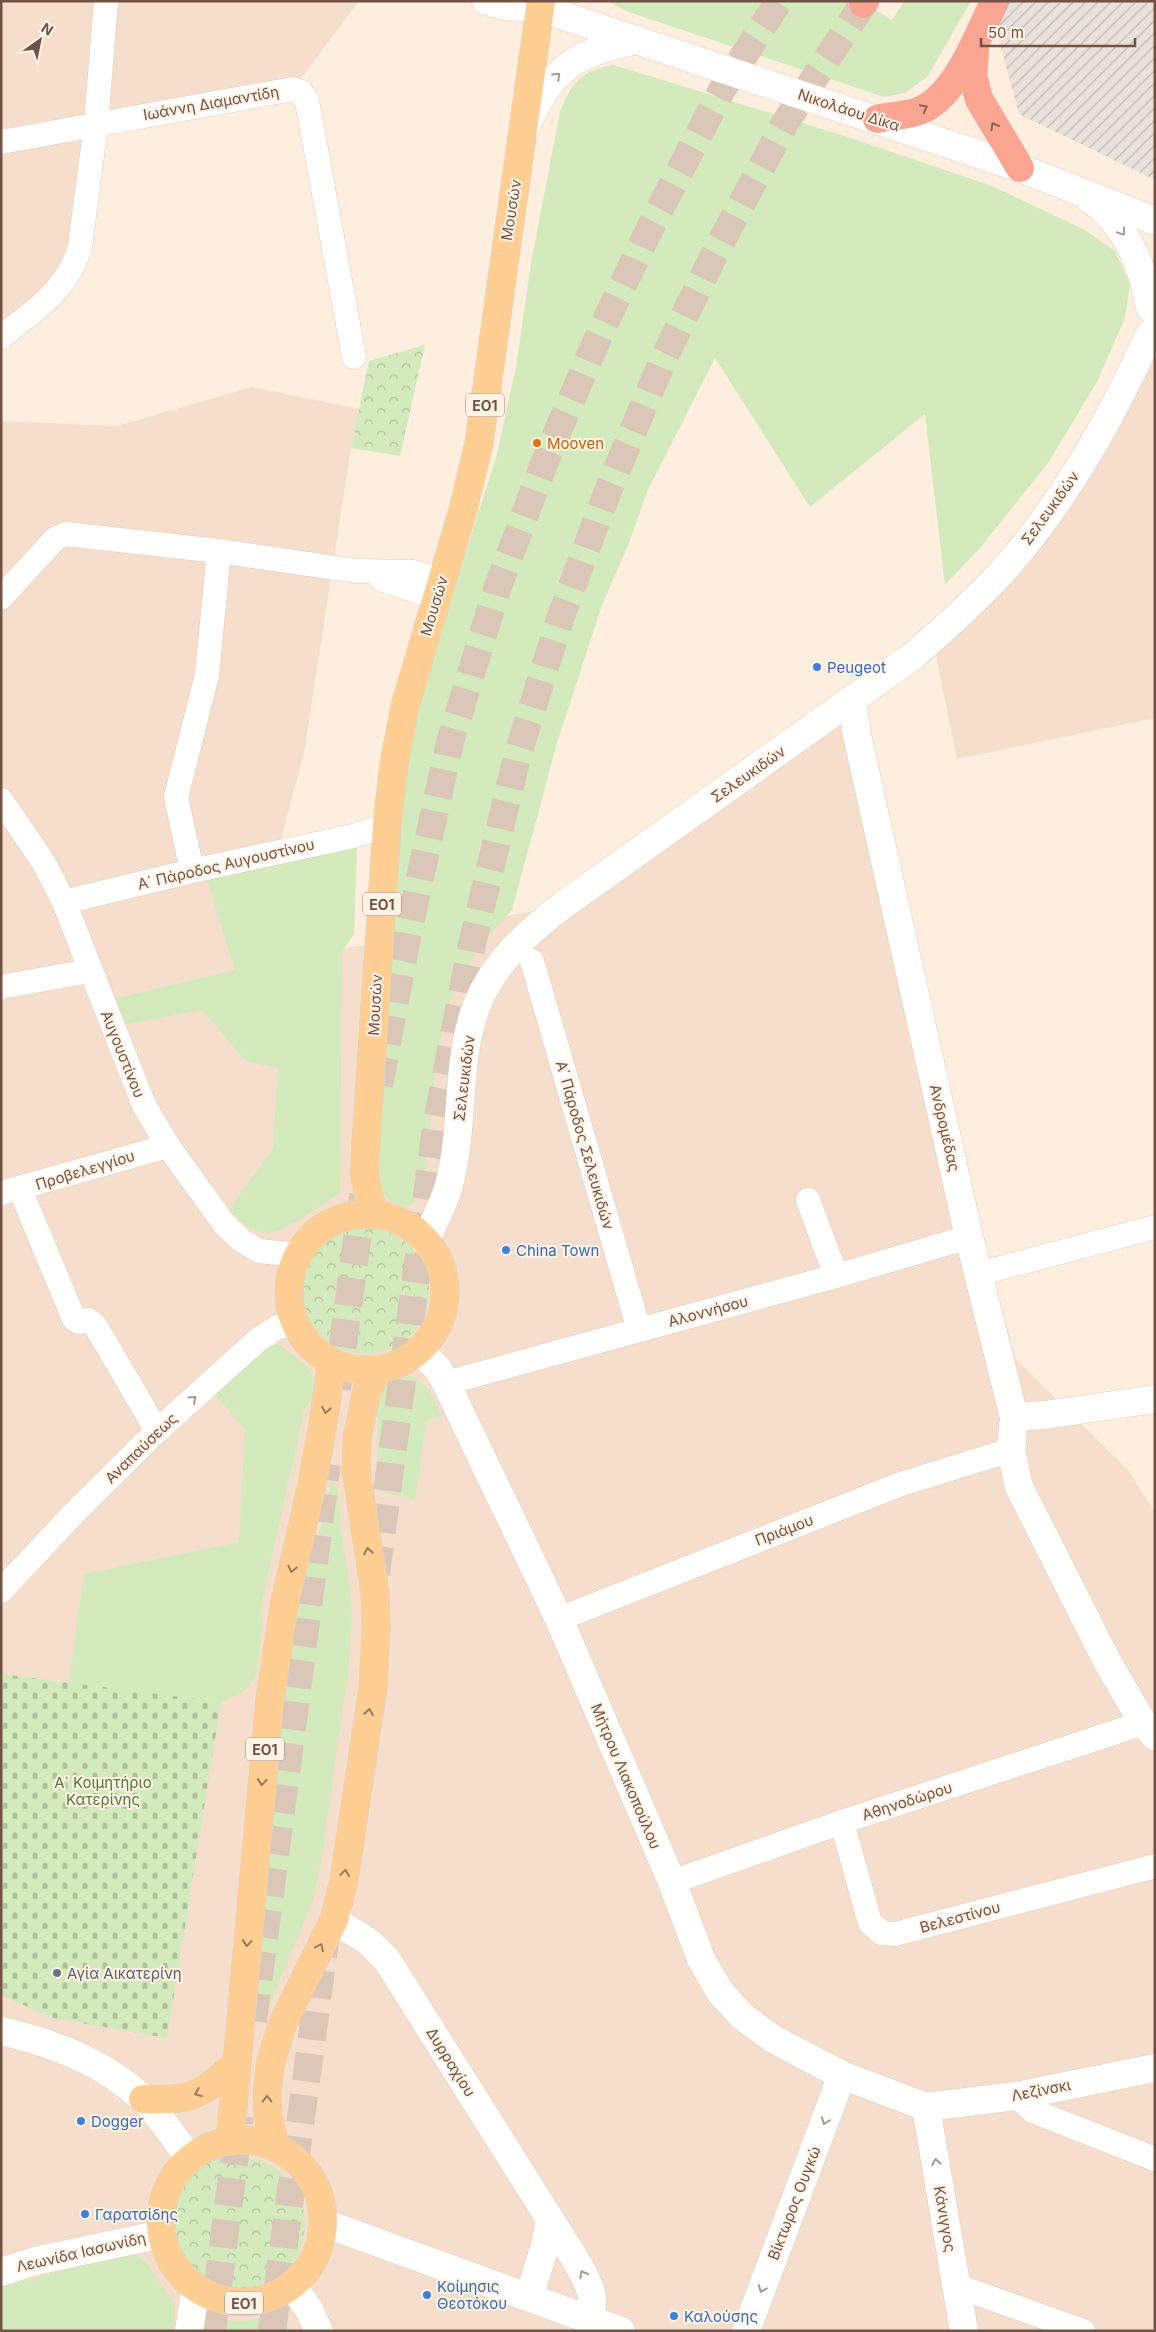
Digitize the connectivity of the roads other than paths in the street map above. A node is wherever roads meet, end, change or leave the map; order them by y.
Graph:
1 (106, 1) edge
2 (486, 1) edge
3 (995, 1) edge
4 (536, 4) edge
5 (975, 39) junction
6 (636, 40) junction
7 (877, 119) junction
8 (96, 124) junction
9 (523, 132) junction
10 (1, 142) edge
11 (1020, 168) junction
12 (1073, 188) junction
13 (1155, 221) edge
14 (1152, 315) edge
15 (1, 337) edge
16 (354, 357) dead end
17 (219, 551) junction
18 (440, 589) junction
19 (1, 598) edge
20 (852, 700) junction
21 (1, 800) edge
22 (387, 825) junction
23 (192, 870) junction
24 (64, 902) junction
25 (532, 961) dead end
26 (89, 971) junction
27 (1, 987) edge
28 (168, 1146) junction
29 (11, 1191) edge
30 (808, 1200) dead end
31 (373, 1214) junction
32 (1155, 1227) edge
33 (969, 1237) junction
34 (425, 1241) junction
35 (298, 1254) junction
36 (978, 1274) junction
37 (836, 1276) junction
38 (296, 1324) junction
39 (639, 1330) junction
40 (419, 1350) junction
41 (332, 1362) junction
42 (379, 1369) junction
43 (446, 1383) junction
44 (1155, 1399) edge
45 (1014, 1417) junction
46 (157, 1431) junction
47 (1012, 1450) junction
48 (1, 1591) edge
49 (559, 1619) junction
50 (1149, 1730) edge
51 (842, 1822) junction
52 (1155, 1866) edge
53 (672, 1882) junction
54 (334, 1920) junction
55 (1, 2031) edge
56 (236, 2064) junction
57 (1155, 2068) edge
58 (842, 2075) junction
59 (1016, 2096) junction
60 (143, 2099) junction
61 (926, 2107) junction
62 (230, 2141) junction
63 (275, 2147) junction
64 (190, 2159) junction
65 (1155, 2159) edge
66 (550, 2221) junction
67 (324, 2222) junction
68 (162, 2234) junction
69 (1, 2272) edge
70 (292, 2286) junction
71 (957, 2286) junction
72 (196, 2288) junction
73 (529, 2297) junction
74 (590, 2320) junction
75 (189, 2331) edge
76 (319, 2331) edge
77 (621, 2331) edge
78 (746, 2331) edge
79 (964, 2331) edge
80 (1083, 2331) edge

1 - 8 street
2 - 4 street, Νικολάου Δίκα
3 - 5 highway
4 - 6 street, Νικολάου Δίκα
4 - 9 main road, Μουσών / ΕΟ1
7 -> 5 highway
11 -> 5 highway
6 - 7 street, Νικολάου Δίκα
9 -> 6 street
7 - 11 street, Νικολάου Δίκα
8 - 10 street, Ιωάννη Διαμαντίδη
8 - 15 street
8 - 16 street, Ιωάννη Διαμαντίδη
9 - 18 main road, Μουσών / ΕΟ1
11 - 12 street, Νικολάου Δίκα
12 - 13 street, Νικολάου Δίκα
12 -> 14 street
14 - 20 street, Σελευκιδών
17 - 18 street
17 - 19 street
17 - 23 street
18 - 22 main road, Μουσών / ΕΟ1
20 - 33 street, Ανδρομέδας
20 - 34 street, Σελευκιδών
21 - 24 street, Αυγουστίνου
22 - 23 street, Α΄ Πάροδος Αυγουστίνου
22 - 31 main road, Μουσών / ΕΟ1
23 - 24 street, Α΄ Πάροδος Αυγουστίνου
24 - 26 street, Αυγουστίνου
25 - 39 street, Α΄ Πάροδος Σελευκιδών
26 - 27 street
26 - 28 street, Αυγουστίνου
28 - 29 street, Προβελεγγίου
28 - 35 street, Αυγουστίνου
29 - 46 street
30 - 37 street
31 - 34 main road
31 - 35 main road
32 - 36 street
33 - 36 street, Ανδρομέδας
33 - 37 street, Αλοννήσου
34 - 40 main road
35 - 38 main road
36 - 45 street, Ανδρομέδας
37 - 39 street, Αλοννήσου
38 - 41 main road
46 -> 38 street, Αναπαύσεως
39 - 43 street, Αλοννήσου
40 - 42 main road
40 - 43 street, Μήτρου Λιακοπούλου
41 - 42 main road
41 -> 56 main road, ΕΟ1
54 -> 42 main road
43 - 49 street, Μήτρου Λιακοπούλου
44 - 45 street
45 - 47 street
46 - 48 street, Αναπαύσεως
47 - 49 street, Πριάμου
47 - 50 street
49 - 53 street, Μήτρου Λιακοπούλου
50 - 51 street, Αθηνοδώρου
51 - 52 street, Βελεστίνου
51 - 53 street, Αθηνοδώρου
53 - 58 street, Μήτρου Λιακοπούλου
63 -> 54 main road
54 - 66 street, Δυρραχίου
55 - 60 street
56 -> 60 main road
56 - 62 main road, ΕΟ1
57 - 59 street, Λεζίνσκι
58 - 61 street, Μήτρου Λιακοπούλου
58 -> 78 street, Βίκτωρος Ουγκώ
59 - 61 street, Λεζίνσκι
59 - 65 street
60 - 64 street
71 -> 61 street, Κάνιγγος
62 - 63 main road, ΕΟ1
62 - 64 main road, ΕΟ1
63 - 67 main road, ΕΟ1
64 - 68 main road, ΕΟ1
66 - 73 street
74 -> 66 street, Δυρραχίου
67 - 70 main road, ΕΟ1
67 - 73 street
68 - 69 street, Λεωνίδα Ιασωνίδη
68 - 72 main road, ΕΟ1
70 - 72 main road, ΕΟ1
70 - 76 street
71 - 79 street, Κάνιγγος
71 - 80 street
72 - 75 street
73 - 74 street
74 - 77 street

